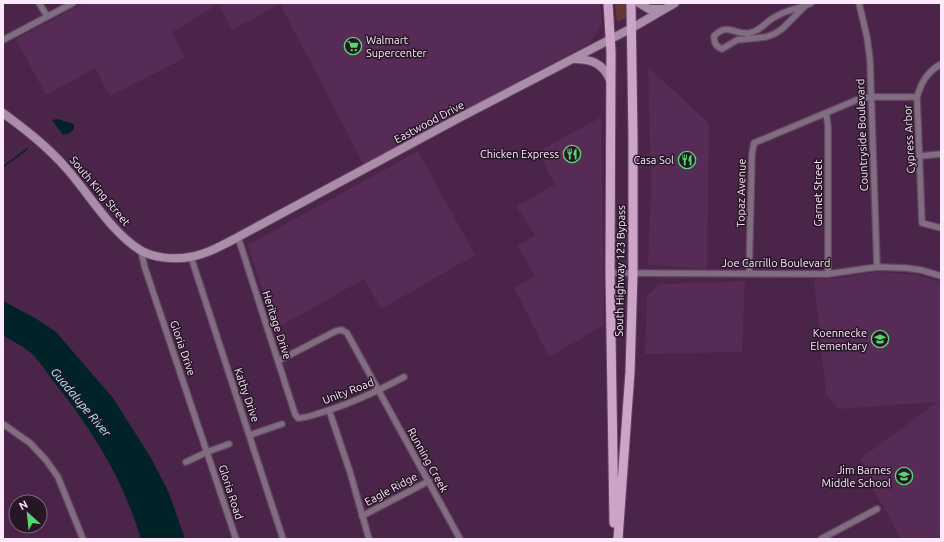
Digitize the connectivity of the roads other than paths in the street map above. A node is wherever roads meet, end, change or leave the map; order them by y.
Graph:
1 (39, 3) edge
2 (73, 3) edge
3 (608, 3) edge
4 (631, 3) edge
5 (639, 3) edge
6 (675, 3) edge
7 (811, 3) edge
8 (859, 3) edge
9 (805, 6) junction
10 (667, 8) junction
11 (47, 16) junction
12 (632, 28) junction
13 (749, 35) junction
14 (3, 40) edge
15 (610, 40) junction
16 (573, 59) junction
17 (941, 64) edge
18 (611, 81) junction
19 (871, 97) junction
20 (917, 97) junction
21 (3, 113) edge
22 (826, 113) junction
23 (941, 154) edge
24 (920, 156) junction
25 (941, 228) edge
26 (238, 237) junction
27 (141, 251) junction
28 (191, 257) junction
29 (877, 267) junction
30 (610, 273) junction
31 (633, 273) junction
32 (749, 274) junction
33 (828, 274) junction
34 (941, 276) edge
35 (278, 361) junction
36 (404, 377) dead end
37 (379, 391) junction
38 (329, 410) junction
39 (298, 418) joint
40 (3, 424) edge
41 (282, 424) dead end
42 (250, 435) junction
43 (229, 444) dead end
44 (207, 452) junction
45 (186, 462) dead end
46 (429, 481) junction
47 (877, 509) dead end
48 (362, 516) junction
49 (83, 539) edge
50 (236, 539) edge
51 (283, 539) edge
52 (369, 539) edge
53 (460, 539) edge
54 (614, 539) edge
55 (618, 539) edge
56 (821, 539) edge

1 - 11 street
2 - 11 street
3 - 15 main road, South Highway 123 Bypass
4 - 12 main road, South Highway 123 Bypass
5 - 10 main road
6 - 10 main road, Eastwood Drive
7 - 9 street
8 - 19 street, Countryside Boulevard
9 - 13 street
9 - 13 street
10 - 12 main road, Eastwood Drive
11 - 14 street
12 - 15 main road, Eastwood Drive
12 - 31 main road, South Highway 123 Bypass
13 - 13 street
15 - 16 main road, Eastwood Drive
15 - 18 main road, South Highway 123 Bypass
16 - 18 main road
16 - 26 main road, Eastwood Drive
17 - 20 street, Cypress Arbor
18 - 30 main road, South Highway 123 Bypass
19 - 20 street, Topaz Avenue
19 - 22 street, Topaz Avenue
19 - 29 street, Countryside Boulevard
20 - 24 street, Cypress Arbor
21 - 27 main road, South King Street
22 - 32 street, Topaz Avenue
22 - 33 street, Garnet Street
23 - 24 street
24 - 25 street, Cypress Arbor
26 - 28 main road, Eastwood Drive
26 - 35 street, Heritage Drive
27 - 28 main road, South King Street
27 - 44 street, Gloria Drive
28 - 42 street, Kathy Drive
29 - 33 street, Joe Carrillo Boulevard
29 - 34 street, Joe Carrillo Boulevard
30 - 31 street, Joe Carrillo Boulevard
30 - 54 main road, South Highway 123 Bypass
31 - 32 street, Joe Carrillo Boulevard
31 - 55 main road, South Highway 123 Bypass
32 - 33 street, Joe Carrillo Boulevard
35 - 37 street, Running Creek
35 - 39 street, Heritage Drive
36 - 37 street, Unity Road
37 - 38 street, Unity Road
37 - 46 street, Running Creek
38 - 39 street, Unity Road
38 - 48 street
40 - 49 street
41 - 42 street
42 - 51 street, Kathy Drive
43 - 44 street
44 - 45 street
44 - 50 street, Gloria Road
46 - 48 street, Eagle Ridge
46 - 53 street, Running Creek
47 - 56 street
48 - 52 street

